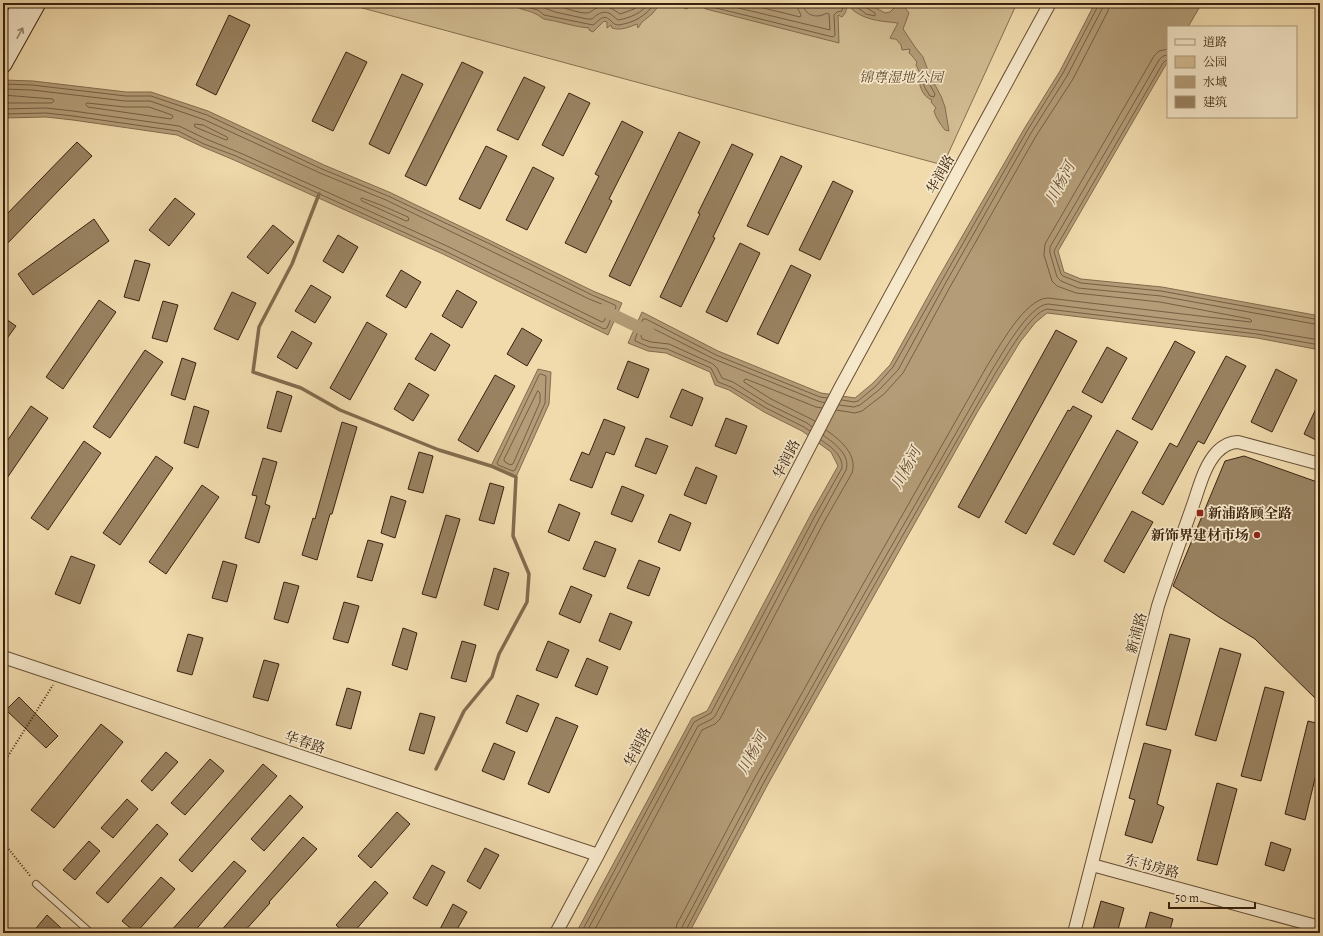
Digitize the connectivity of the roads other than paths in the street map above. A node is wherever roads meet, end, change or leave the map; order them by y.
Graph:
1 (22, 3) edge
2 (37, 3) edge
3 (1050, 3) edge
4 (3, 37) edge
5 (3, 64) edge
6 (1320, 464) edge
7 (3, 658) edge
8 (598, 855) junction
9 (1092, 864) junction
10 (36, 884) road end
11 (1320, 928) edge
12 (91, 933) edge
13 (556, 933) edge
14 (1074, 933) edge

1 - 4 main road
5 -> 2 main road
3 - 8 street, 华润路
6 - 9 street, 新浦路
7 - 8 street, 华春路
8 - 13 street, 华润路
9 - 11 street, 东书房路
9 - 14 street, 新浦路
10 - 12 lane

